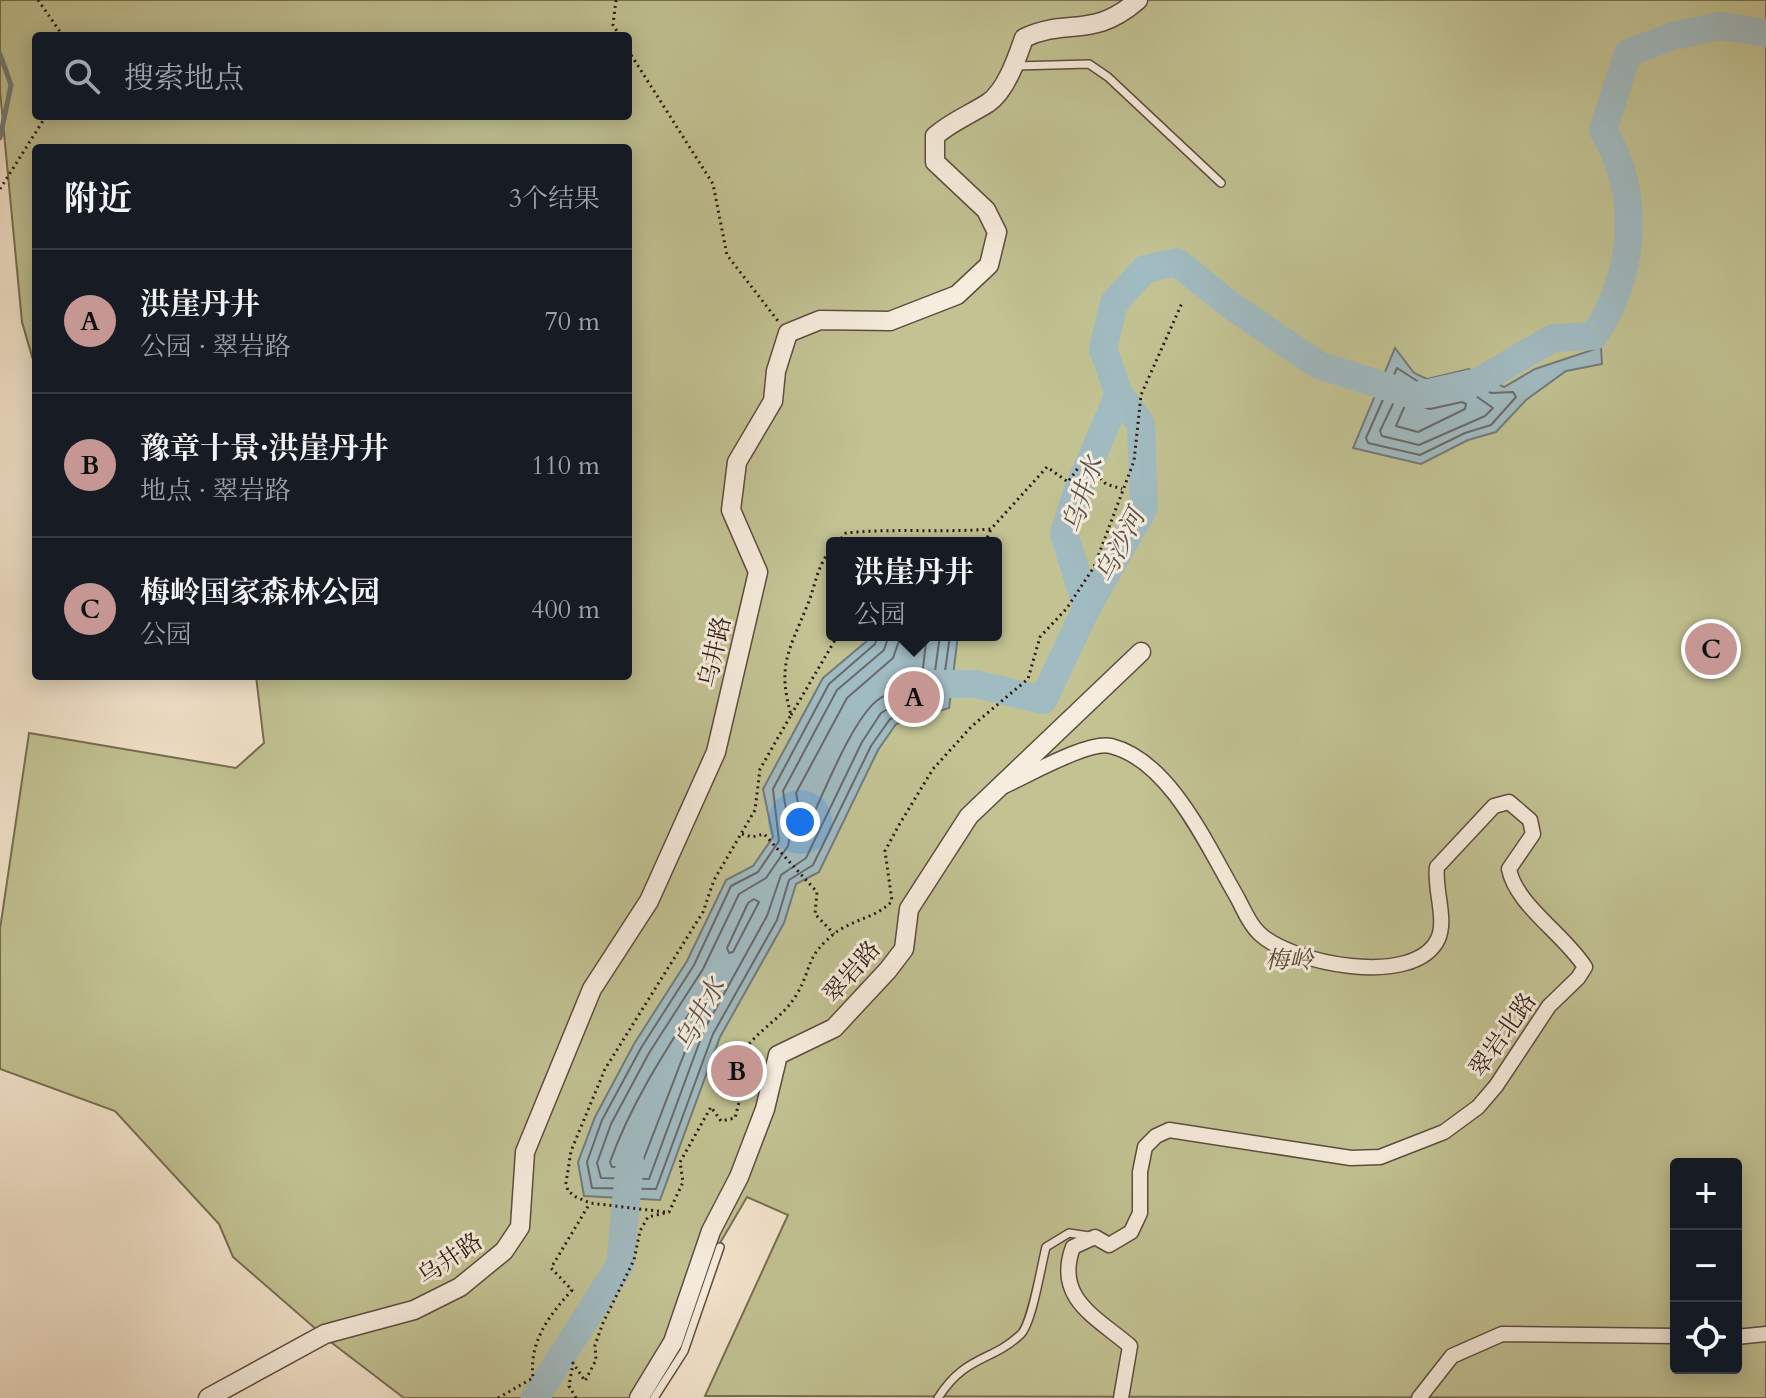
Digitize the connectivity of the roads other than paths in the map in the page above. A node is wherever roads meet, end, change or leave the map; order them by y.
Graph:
1 (1138, 0) edge
2 (1013, 66) junction
3 (1221, 183) dead end
4 (1141, 652) dead end
5 (997, 790) junction
6 (1095, 1237) junction
7 (720, 1247) dead end
8 (1766, 1334) edge
9 (1670, 1336) edge
10 (1742, 1336) edge
11 (208, 1398) edge
12 (639, 1398) edge
13 (654, 1398) edge
14 (938, 1398) edge
15 (1121, 1398) edge
16 (1419, 1398) edge

1 - 2 street
2 - 3 lane
2 - 11 street, 乌井路
4 - 5 street, 翠岩路
5 - 6 street, 翠岩北路
5 - 12 street, 翠岩路
6 - 14 lane
6 - 15 street
7 - 13 lane
8 - 10 street
9 - 16 street

